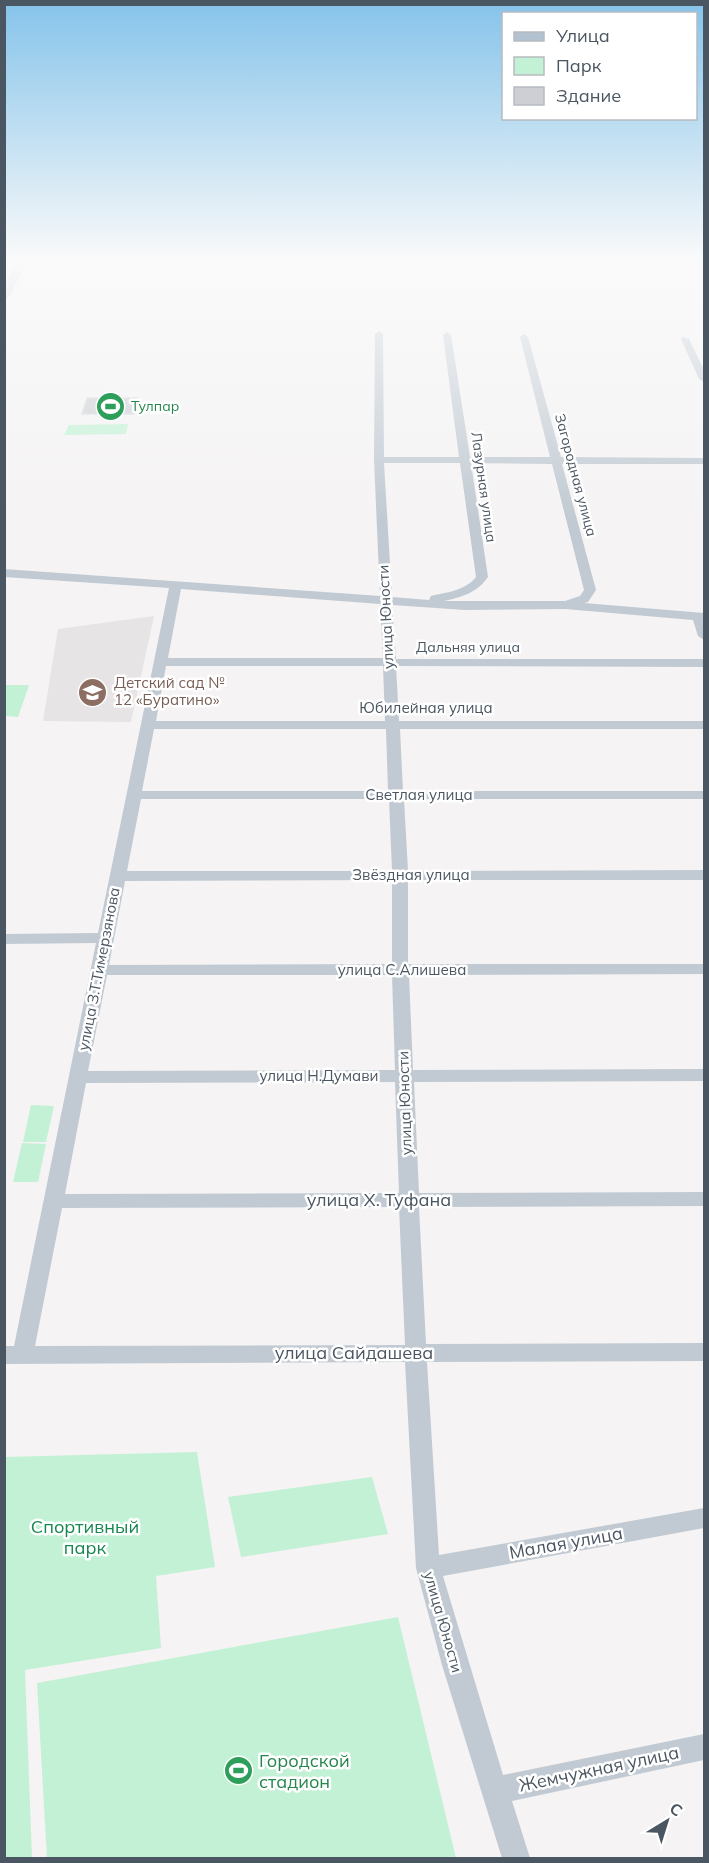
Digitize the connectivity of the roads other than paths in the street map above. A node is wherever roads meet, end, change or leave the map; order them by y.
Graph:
1 (379, 346) edge
2 (449, 346) edge
3 (526, 346) edge
4 (688, 346) edge
5 (705, 379) edge
6 (378, 460) junction
7 (465, 460) junction
8 (557, 460) junction
9 (705, 460) edge
10 (4, 573) edge
11 (176, 584) junction
12 (386, 600) junction
13 (422, 602) junction
14 (565, 605) junction
15 (701, 617) edge
16 (705, 636) edge
17 (160, 662) junction
18 (388, 662) junction
19 (705, 663) edge
20 (148, 725) junction
21 (393, 725) junction
22 (705, 725) edge
23 (134, 795) junction
24 (396, 795) junction
25 (705, 795) edge
26 (400, 875) junction
27 (705, 875) edge
28 (118, 876) junction
29 (106, 938) junction
30 (4, 939) edge
31 (705, 969) edge
32 (99, 970) junction
33 (400, 970) junction
34 (705, 1075) edge
35 (405, 1076) junction
36 (78, 1077) junction
37 (705, 1199) edge
38 (409, 1200) junction
39 (53, 1201) junction
40 (705, 1352) edge
41 (415, 1353) junction
42 (14, 1354) edge
43 (705, 1518) edge
44 (428, 1568) junction
45 (705, 1747) edge
46 (494, 1791) junction
47 (516, 1858) edge

1 - 6 street, улица Юности
2 - 7 street, Лазурная улица
3 - 8 street, Загородная улица
4 - 5 street
6 - 7 street
6 - 12 street, улица Юности
7 - 8 street
7 - 13 street, Лазурная улица
8 - 9 street
8 - 14 street, Загородная улица
10 - 11 street
11 - 12 street
11 - 17 street, улица З.Т.Тимерзянова
12 - 13 street
12 - 18 street, улица Юности
13 - 14 street
14 - 15 street
15 - 16 street
17 - 18 street, Дальняя улица
17 - 20 street, улица З.Т.Тимерзянова
18 - 19 street, Дальняя улица
18 - 21 street, улица Юности
20 - 21 street, Юбилейная улица
20 - 23 street, улица З.Т.Тимерзянова
21 - 22 street, Юбилейная улица
21 - 24 street, улица Юности
23 - 24 street, Светлая улица
23 - 28 street, улица З.Т.Тимерзянова
24 - 25 street, Светлая улица
24 - 26 street, улица Юности
26 - 27 street, Звёздная улица
26 - 28 street, Звёздная улица
26 - 33 street, улица Юности
28 - 29 street, улица З.Т.Тимерзянова
29 - 30 street
29 - 32 street, улица З.Т.Тимерзянова
31 - 33 street, улица С.Алишева
32 - 33 street, улица С.Алишева
32 - 36 street, улица З.Т.Тимерзянова
33 - 35 street, улица Юности
34 - 35 street, улица Н.Думави
35 - 36 street, улица Н.Думави
35 - 38 street, улица Юности
36 - 39 street, улица З.Т.Тимерзянова
37 - 38 street, улица Х. Туфана
38 - 39 street, улица Х. Туфана
38 - 41 street, улица Юности
39 - 42 street, улица З.Т.Тимерзянова
40 - 41 street, улица Сайдашева
41 - 42 street, улица Сайдашева
41 - 44 street, улица Юности
43 - 44 street, Малая улица
44 - 46 street, улица Юности
45 - 46 street, Жемчужная улица
46 - 47 street, улица Юности

